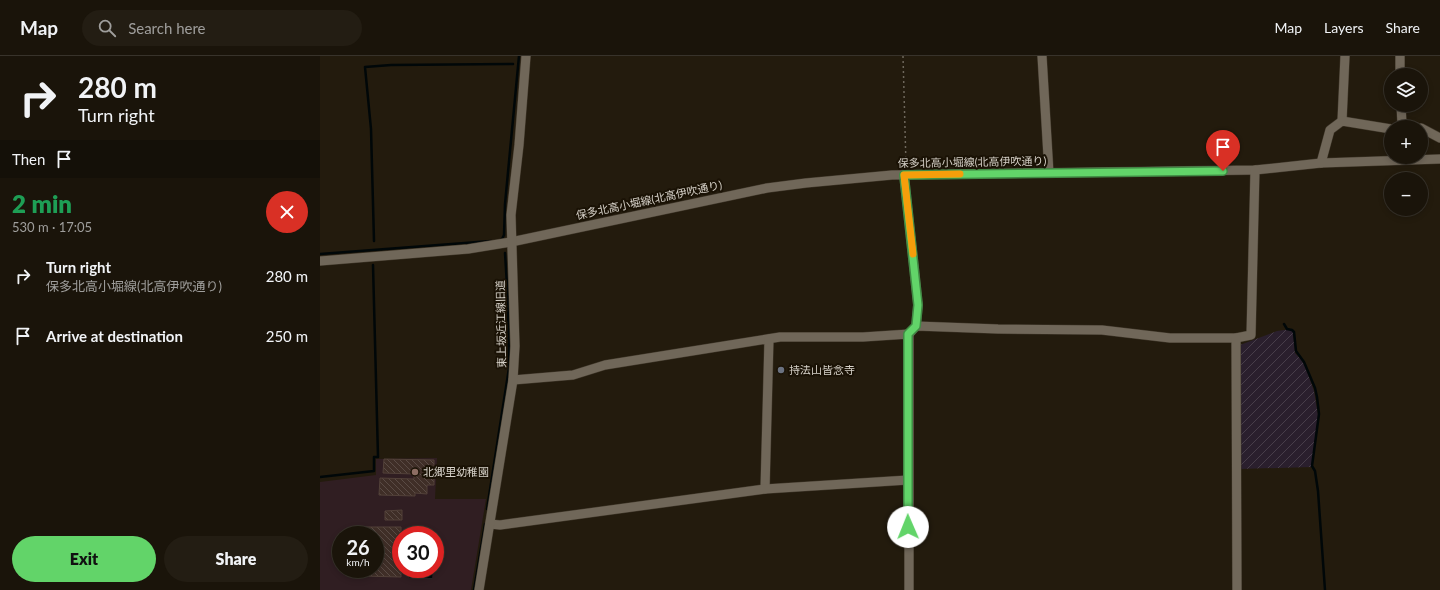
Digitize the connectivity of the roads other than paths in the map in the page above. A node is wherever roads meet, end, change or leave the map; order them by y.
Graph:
1 (526, 56) edge
2 (1042, 56) edge
3 (1345, 56) edge
4 (1400, 56) edge
5 (1400, 68) edge
6 (1342, 122) junction
7 (1384, 129) edge
8 (1428, 132) edge
9 (1440, 138) edge
10 (1440, 158) edge
11 (1321, 163) junction
12 (1255, 170) junction
13 (1049, 173) junction
14 (904, 175) junction
15 (511, 242) junction
16 (320, 261) edge
17 (916, 326) junction
18 (908, 334) junction
19 (1236, 338) junction
20 (769, 339) junction
21 (513, 380) junction
22 (908, 480) junction
23 (765, 488) junction
24 (490, 524) junction
25 (479, 590) edge
26 (909, 590) edge
27 (1237, 590) edge

1 - 15 street, 東上坂近江線旧道
2 - 13 street
3 - 6 street
4 - 5 street
6 - 7 street
6 - 11 street
8 - 9 street
10 - 11 street, 保多北高小堀線(北高伊吹通り)
11 - 12 street, 保多北高小堀線(北高伊吹通り)
12 - 13 street, 保多北高小堀線(北高伊吹通り)
12 - 19 street
13 - 14 street, 保多北高小堀線(北高伊吹通り)
14 - 15 street, 保多北高小堀線(北高伊吹通り)
14 - 17 street
15 - 16 street, 保多北高小堀線(北高伊吹通り)
15 - 21 street, 東上坂近江線旧道
17 - 18 street
17 - 19 street
18 - 20 street
18 - 22 street
19 - 27 street
20 - 21 street
20 - 23 street
21 - 24 street, 東上坂近江線旧道
22 - 23 street
22 - 26 street
23 - 24 street
24 - 25 street, 東上坂近江線旧道

